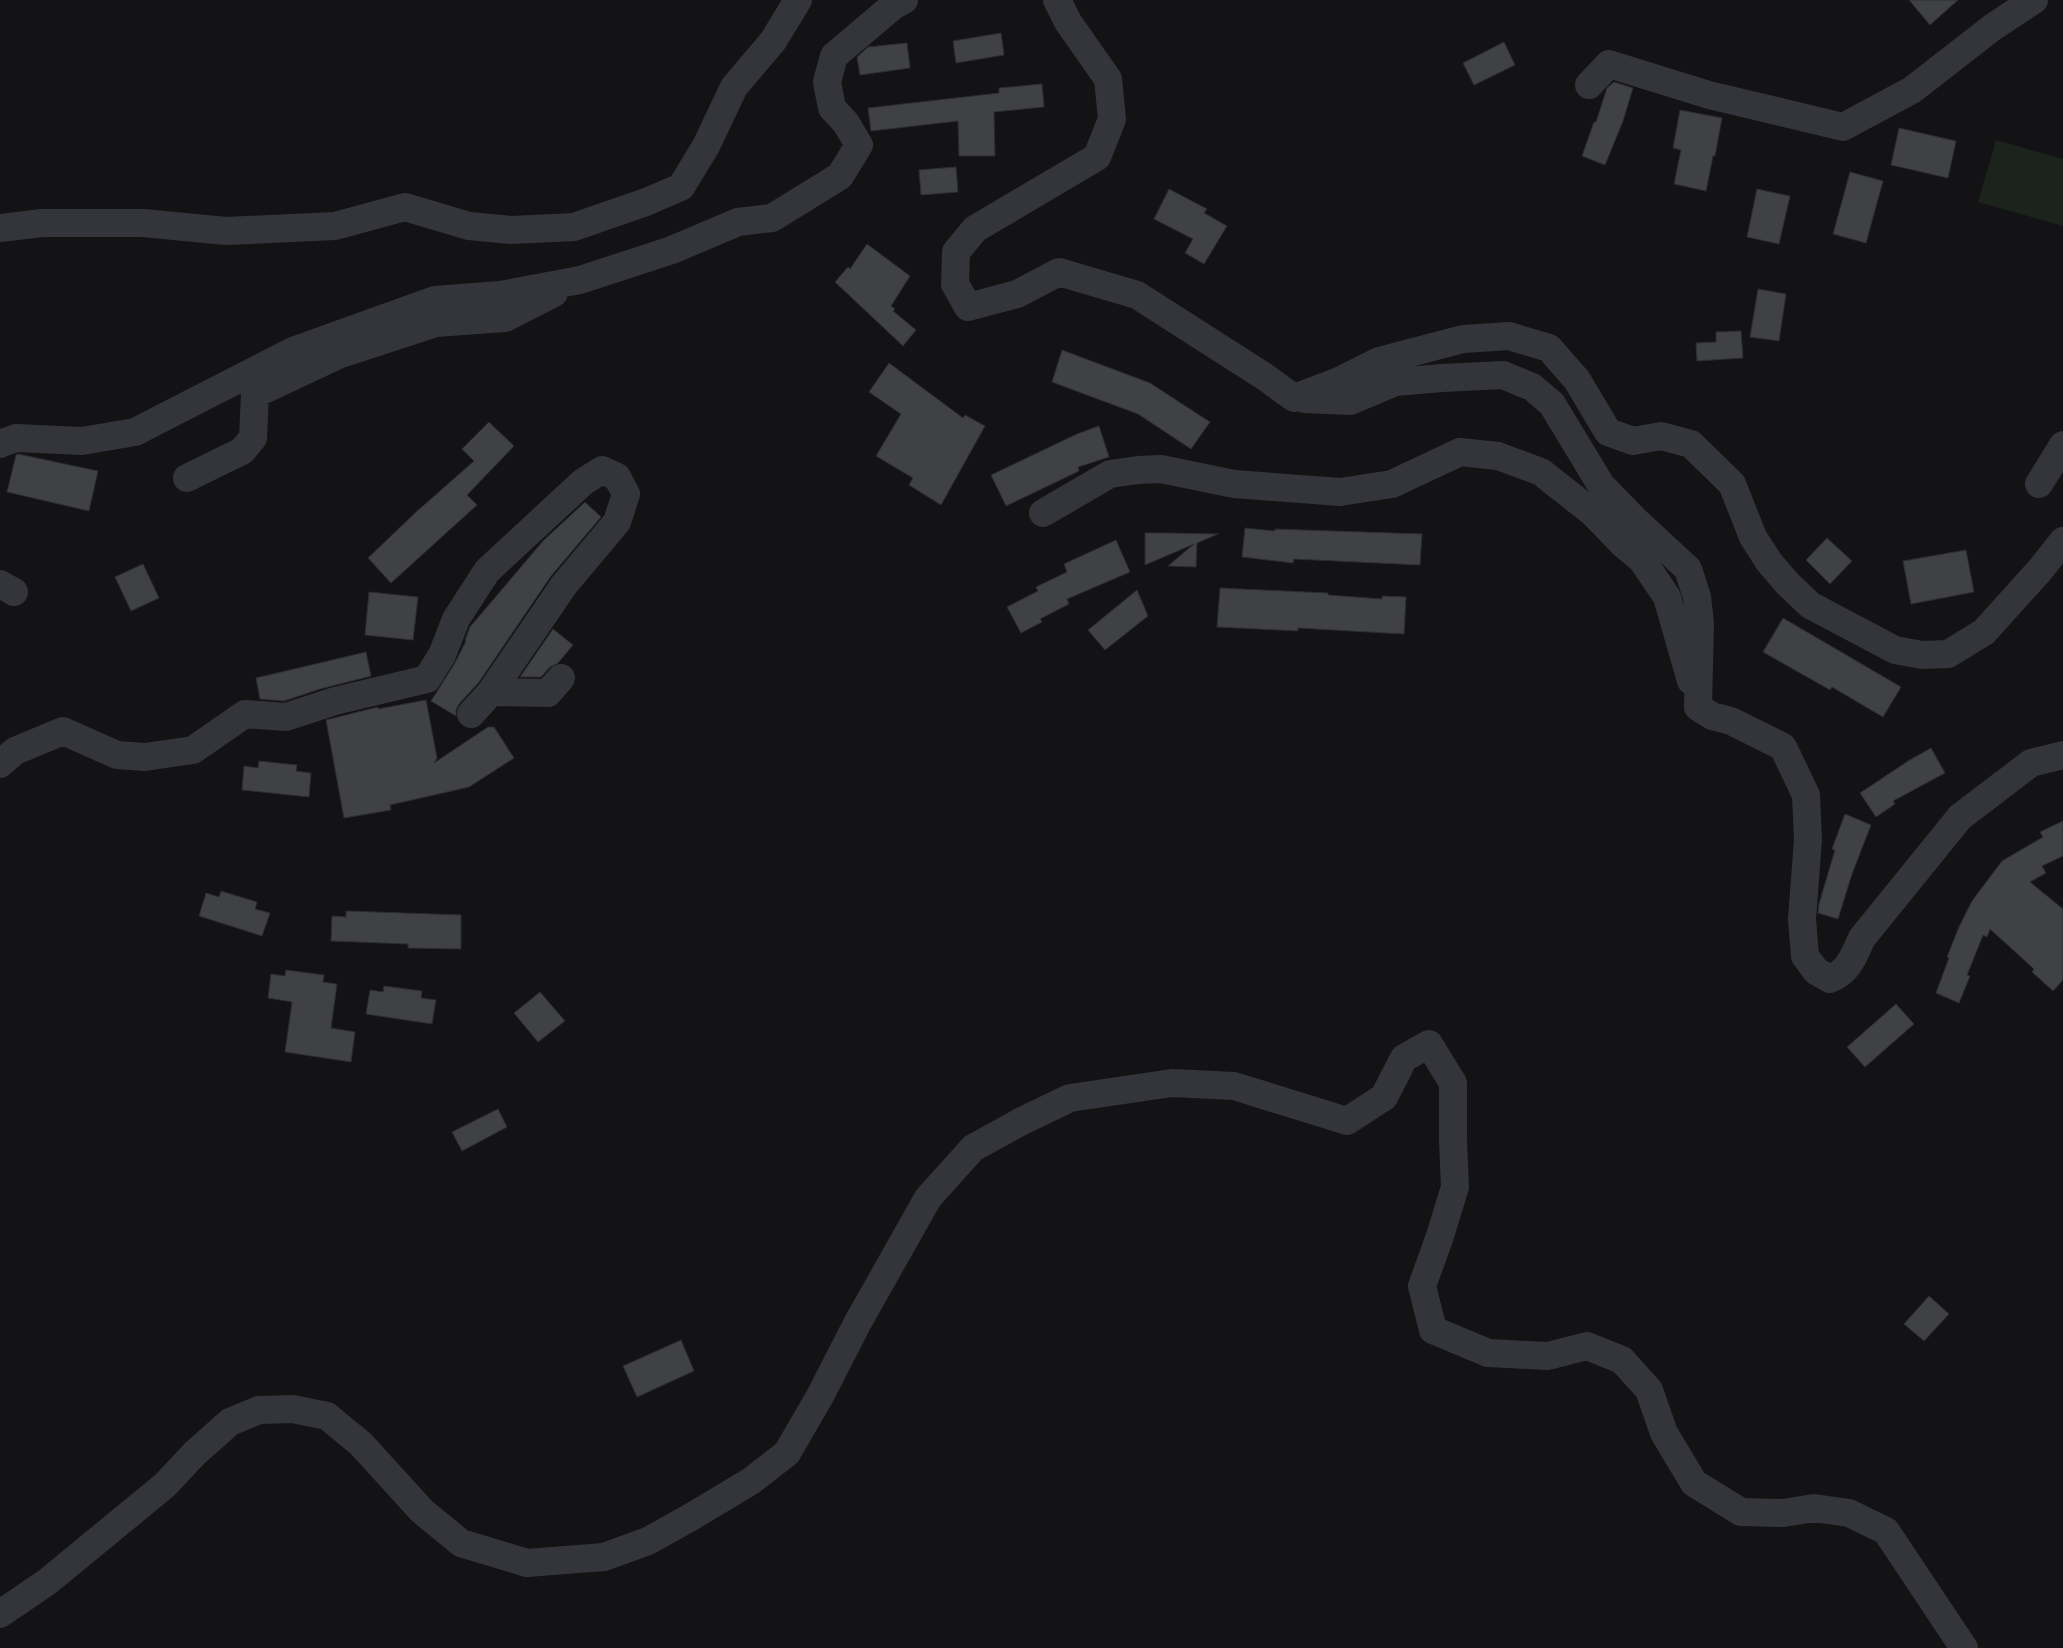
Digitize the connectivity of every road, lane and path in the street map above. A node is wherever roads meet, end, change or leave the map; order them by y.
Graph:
1 (798, 0) edge
2 (904, 0) edge
3 (1057, 0) edge
4 (2034, 0) edge
5 (1589, 86) dead end
6 (0, 228) edge
7 (580, 280) junction
8 (1294, 398) junction
9 (0, 444) edge
10 (2063, 445) edge
11 (188, 478) dead end
12 (2039, 484) dead end
13 (1042, 513) dead end
14 (2063, 541) edge
15 (561, 678) dead end
16 (491, 692) junction
17 (1698, 707) junction
18 (471, 714) dead end
19 (2063, 756) edge
20 (0, 764) edge
21 (0, 1614) edge
22 (1964, 1648) edge

1 - 6 street
2 - 7 street
3 - 8 street
4 - 5 street
7 - 9 street
7 - 11 street
8 - 14 street
8 - 17 street
10 - 12 street
13 - 17 street
15 - 16 street
16 - 18 street
16 - 20 street
17 - 19 street
21 - 22 street

